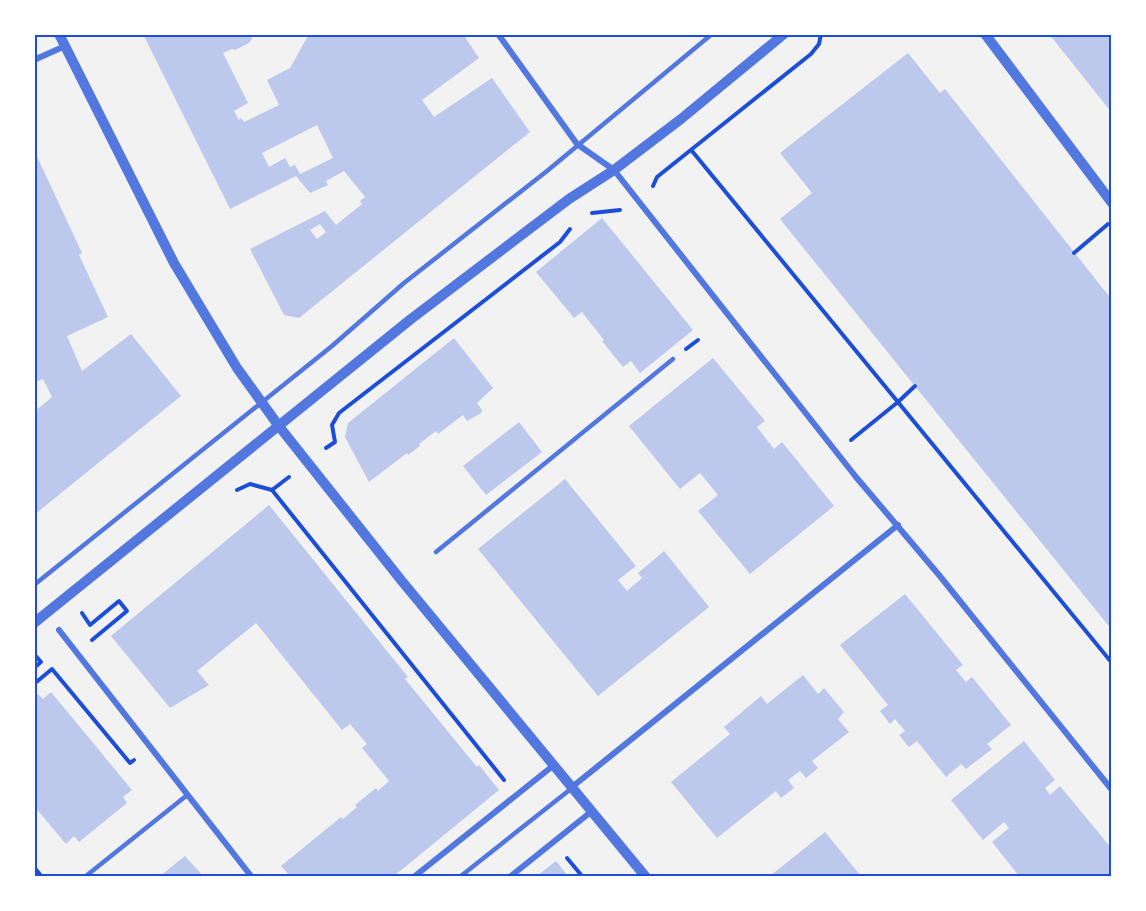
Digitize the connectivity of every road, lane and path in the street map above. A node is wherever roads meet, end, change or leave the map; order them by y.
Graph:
1 (59, 34) edge
2 (498, 34) edge
3 (712, 34) edge
4 (784, 34) edge
5 (821, 34) edge
6 (985, 34) edge
7 (65, 46) junction
8 (34, 60) edge
9 (577, 144) junction
10 (692, 150) junction
11 (614, 170) junction
12 (1112, 203) edge
13 (642, 207) junction
14 (582, 214) dead end
15 (1112, 222) edge
16 (574, 224) dead end
17 (1074, 253) dead end
18 (673, 359) dead end
19 (915, 386) dead end
20 (262, 402) junction
21 (898, 402) junction
22 (278, 425) junction
23 (837, 452) junction
24 (308, 462) junction
25 (272, 490) junction
26 (237, 491) dead end
27 (897, 525) junction
28 (436, 552) dead end
29 (34, 585) edge
30 (119, 601) dead end
31 (81, 613) dead end
32 (34, 623) edge
33 (58, 630) dead end
34 (34, 654) edge
35 (1112, 663) edge
36 (34, 668) edge
37 (554, 765) junction
38 (572, 787) junction
39 (1112, 790) edge
40 (517, 795) junction
41 (186, 796) junction
42 (592, 811) junction
43 (554, 841) junction
44 (34, 867) edge
45 (41, 876) edge
46 (86, 876) edge
47 (251, 876) edge
48 (415, 876) edge
49 (461, 876) edge
50 (511, 876) edge
51 (582, 876) edge
52 (645, 876) edge

1 - 7 street
2 - 9 street
3 - 9 lane
4 - 11 street
5 - 10 path
6 - 12 street
7 - 8 street
7 - 20 street
9 - 11 street
9 - 20 lane
10 - 13 path
10 - 21 path
11 - 13 street
11 - 22 street
13 - 14 path
13 - 23 street
15 - 17 path
16 - 24 path
18 - 28 lane
19 - 21 path
20 - 22 street
20 - 29 lane
21 - 23 path
21 - 35 path
22 - 24 street
22 - 32 street
23 - 27 street
24 - 25 path
24 - 37 street
25 - 26 path
25 - 40 path
27 - 38 street
27 - 39 street
30 - 31 path
33 - 41 street
34 - 36 path
37 - 38 street
37 - 40 street
38 - 42 street
38 - 49 lane
40 - 48 street
41 - 46 lane
41 - 47 street
42 - 43 street
42 - 52 street
43 - 50 street
43 - 51 path
44 - 45 path

